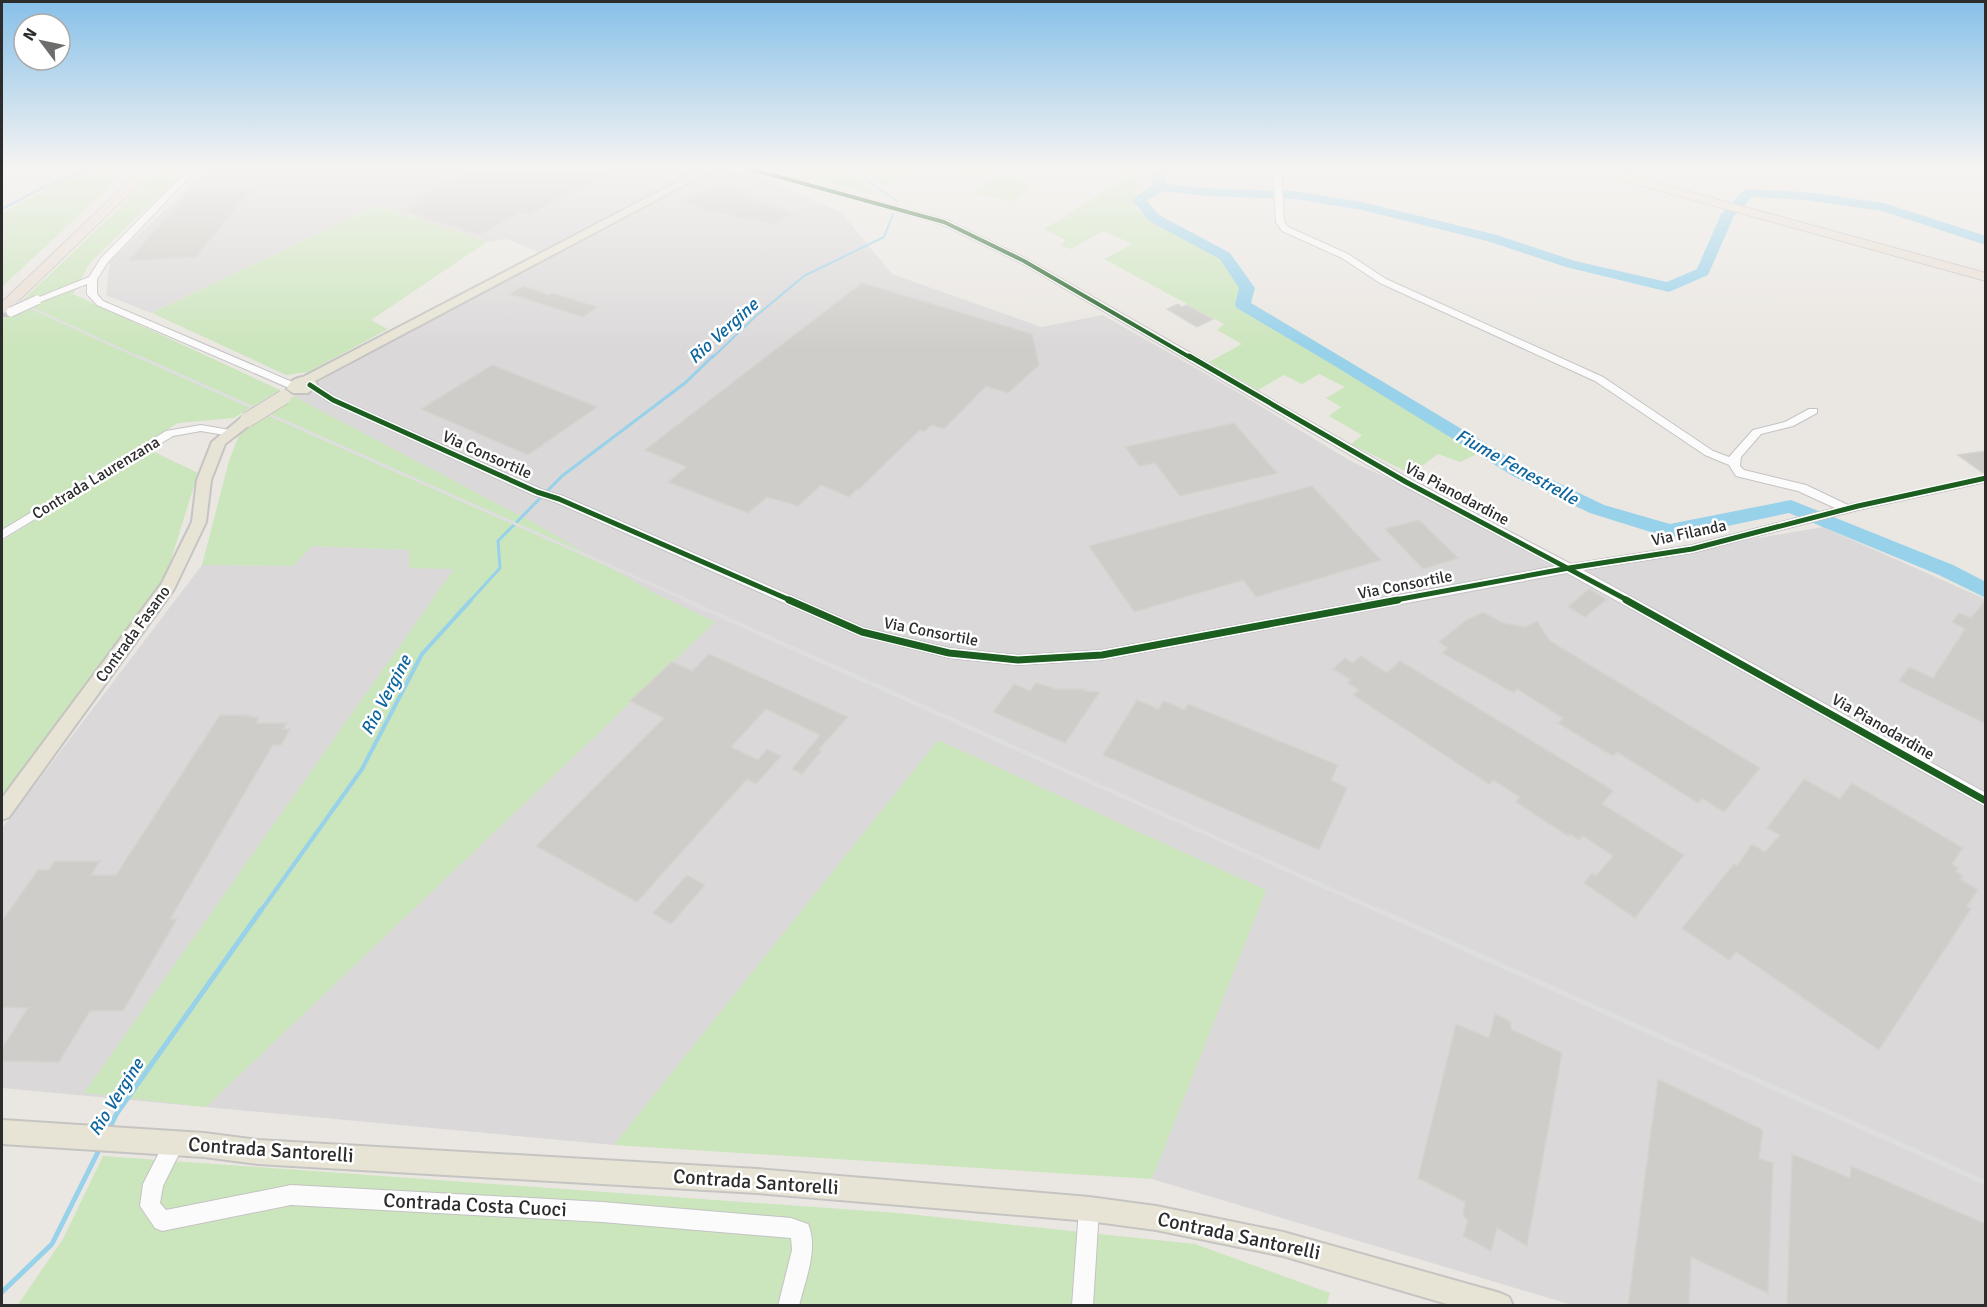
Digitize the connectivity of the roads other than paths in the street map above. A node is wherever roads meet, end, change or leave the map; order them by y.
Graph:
1 (75, 227) edge
2 (90, 227) edge
3 (136, 227) edge
4 (598, 227) edge
5 (954, 227) edge
6 (1284, 227) edge
7 (1813, 227) edge
8 (1986, 275) edge
9 (92, 279) junction
10 (2, 296) tunnel mouth
11 (6, 310) edge
12 (299, 387) junction
13 (1813, 411) dead end
14 (230, 433) junction
15 (1734, 463) junction
16 (1986, 478) edge
17 (1847, 509) junction
18 (2, 536) edge
19 (1569, 568) junction
20 (1986, 801) edge
21 (2, 812) edge
22 (2, 1132) edge
23 (174, 1144) junction
24 (1089, 1209) junction
25 (788, 1305) edge
26 (1082, 1305) edge
27 (1500, 1305) edge

1 - 10 highway
2 - 11 highway
3 - 9 street
4 - 12 main road, Contrada Fasano
5 - 19 street, Via Pianodardine
6 - 15 street
7 - 8 highway
9 - 11 street, bridge
9 - 12 street, Via Consortile
12 - 14 main road, Contrada Fasano, bridge
12 - 19 street, Via Consortile
13 - 15 street
14 - 18 street, Contrada Laurenzana
14 - 21 main road, Contrada Fasano
15 - 17 street
16 - 17 street
17 - 19 street, Via Filanda
19 - 20 street, Via Pianodardine
22 - 23 main road, Contrada Santorelli
23 - 24 main road, Contrada Santorelli
23 - 25 street, Contrada Costa Cuoci
24 - 26 street
24 - 27 main road, Contrada Santorelli

